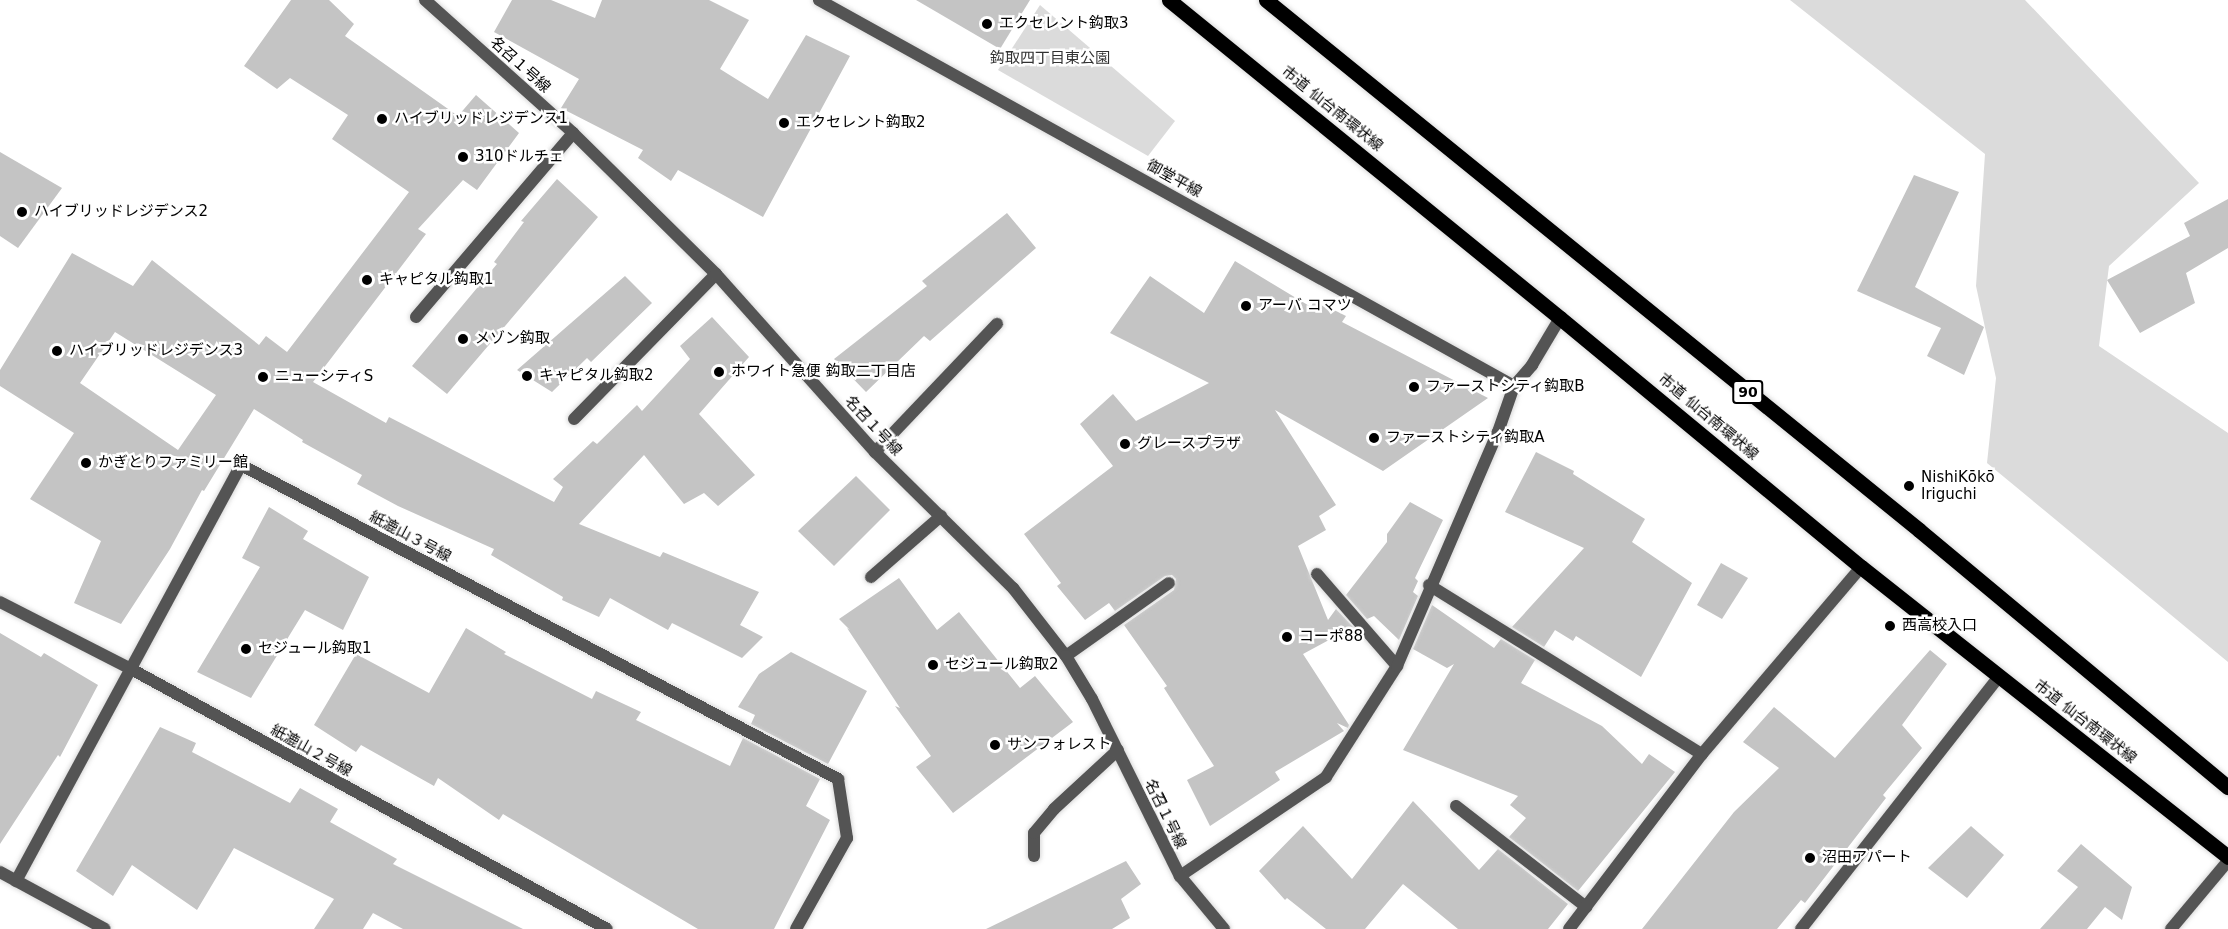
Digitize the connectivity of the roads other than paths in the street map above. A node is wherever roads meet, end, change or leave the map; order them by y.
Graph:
1 (425, 0) edge
2 (819, 0) edge
3 (1169, 0) edge
4 (1266, 0) edge
5 (573, 133) junction
6 (716, 274) junction
7 (416, 317) dead end
8 (1560, 318) junction
9 (997, 324) dead end
10 (1514, 386) junction
11 (574, 419) dead end
12 (875, 452) junction
13 (941, 516) junction
14 (1861, 567) junction
15 (1317, 574) dead end
16 (871, 577) dead end
17 (1169, 583) dead end
18 (1429, 585) junction
19 (0, 602) edge
20 (1066, 656) junction
21 (1397, 666) junction
22 (131, 669) junction
23 (1998, 678) junction
24 (1118, 750) junction
25 (1702, 754) junction
26 (2228, 787) edge
27 (1456, 806) dead end
28 (1035, 856) dead end
29 (2228, 859) edge
30 (0, 872) edge
31 (1180, 876) junction
32 (16, 881) junction
33 (1586, 907) junction
34 (105, 929) edge
35 (607, 929) edge
36 (796, 929) edge
37 (1224, 929) edge
38 (1569, 929) edge
39 (1801, 929) edge
40 (2171, 929) edge

1 - 5 street, 名召１号線
2 - 10 street, 御堂平線
3 - 8 main road, 市道 仙台南環状線
4 - 26 main road, 90
5 - 6 street, 名召１号線
5 - 7 street
6 - 11 street
6 - 12 street, 名召１号線
8 - 10 street
8 - 14 main road, 市道 仙台南環状線
9 - 12 street
10 - 18 street
12 - 13 street, 名召１号線
13 - 16 street
13 - 20 street, 名召１号線
14 - 23 main road, 市道 仙台南環状線
14 - 25 street
15 - 21 street
17 - 20 street
18 - 21 street
18 - 25 street
19 - 22 street, 紙漉山２号線
20 - 24 street, 名召１号線
21 - 31 street
22 - 32 street, 紙漉山３号線
22 - 35 street, 紙漉山２号線
22 - 36 street, 紙漉山３号線
23 - 29 main road, 市道 仙台南環状線
23 - 39 street
24 - 28 street
24 - 31 street, 名召１号線
25 - 33 street
27 - 33 street
29 - 40 street
30 - 32 street
31 - 37 street, 名召１号線
32 - 34 street
33 - 38 street

